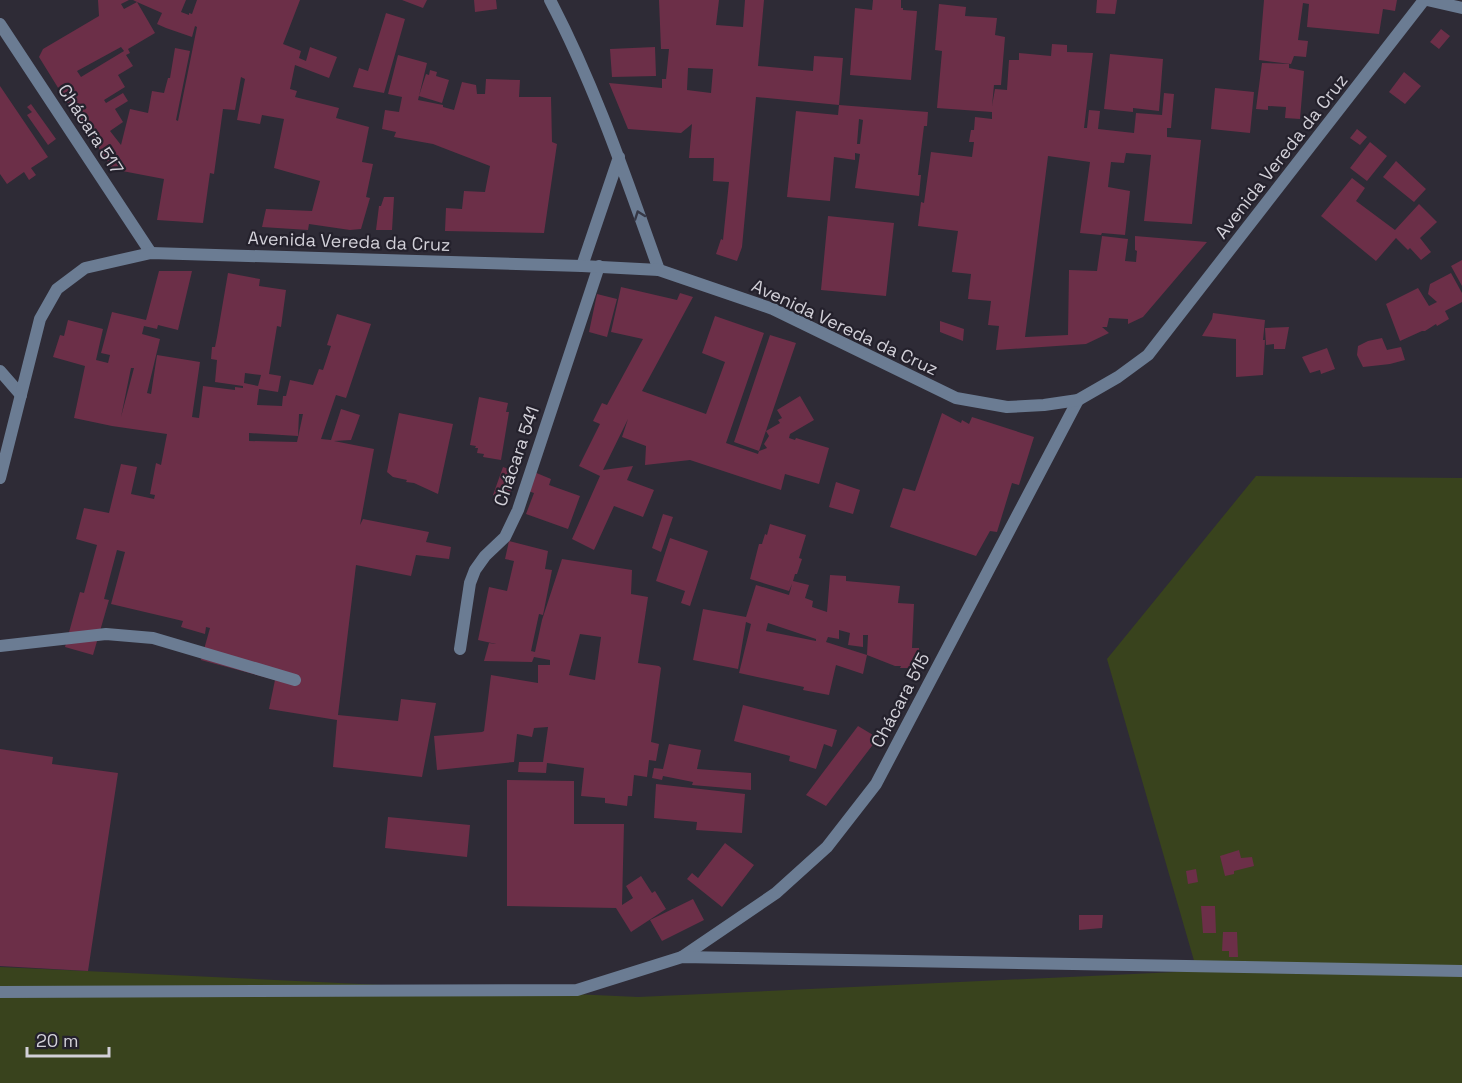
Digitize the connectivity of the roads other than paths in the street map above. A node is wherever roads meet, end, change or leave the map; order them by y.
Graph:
1 (550, 0) edge
2 (1426, 0) edge
3 (1462, 8) edge
4 (0, 24) edge
5 (619, 157) junction
6 (151, 253) junction
7 (582, 266) junction
8 (599, 266) junction
9 (659, 270) junction
10 (0, 371) edge
11 (21, 395) junction
12 (1078, 400) junction
13 (0, 478) edge
14 (0, 645) edge
15 (460, 649) dead end
16 (295, 680) dead end
17 (682, 957) junction
18 (1462, 971) edge
19 (0, 992) edge

1 - 5 street
2 - 3 street
2 - 12 street, Avenida Vereda da Cruz
4 - 6 street, Chácara 517
5 - 7 street
9 -> 5 street
6 - 7 street, Avenida Vereda da Cruz
6 - 11 street, Avenida Vereda da Cruz
7 - 8 street, Avenida Vereda da Cruz
8 - 9 street, Avenida Vereda da Cruz
8 - 15 street, Chácara 541
9 - 12 street, Avenida Vereda da Cruz
10 - 11 street
11 - 13 street, Avenida Vereda da Cruz
12 - 17 street, Chácara 515
14 - 16 street
17 - 18 street
17 - 19 street

